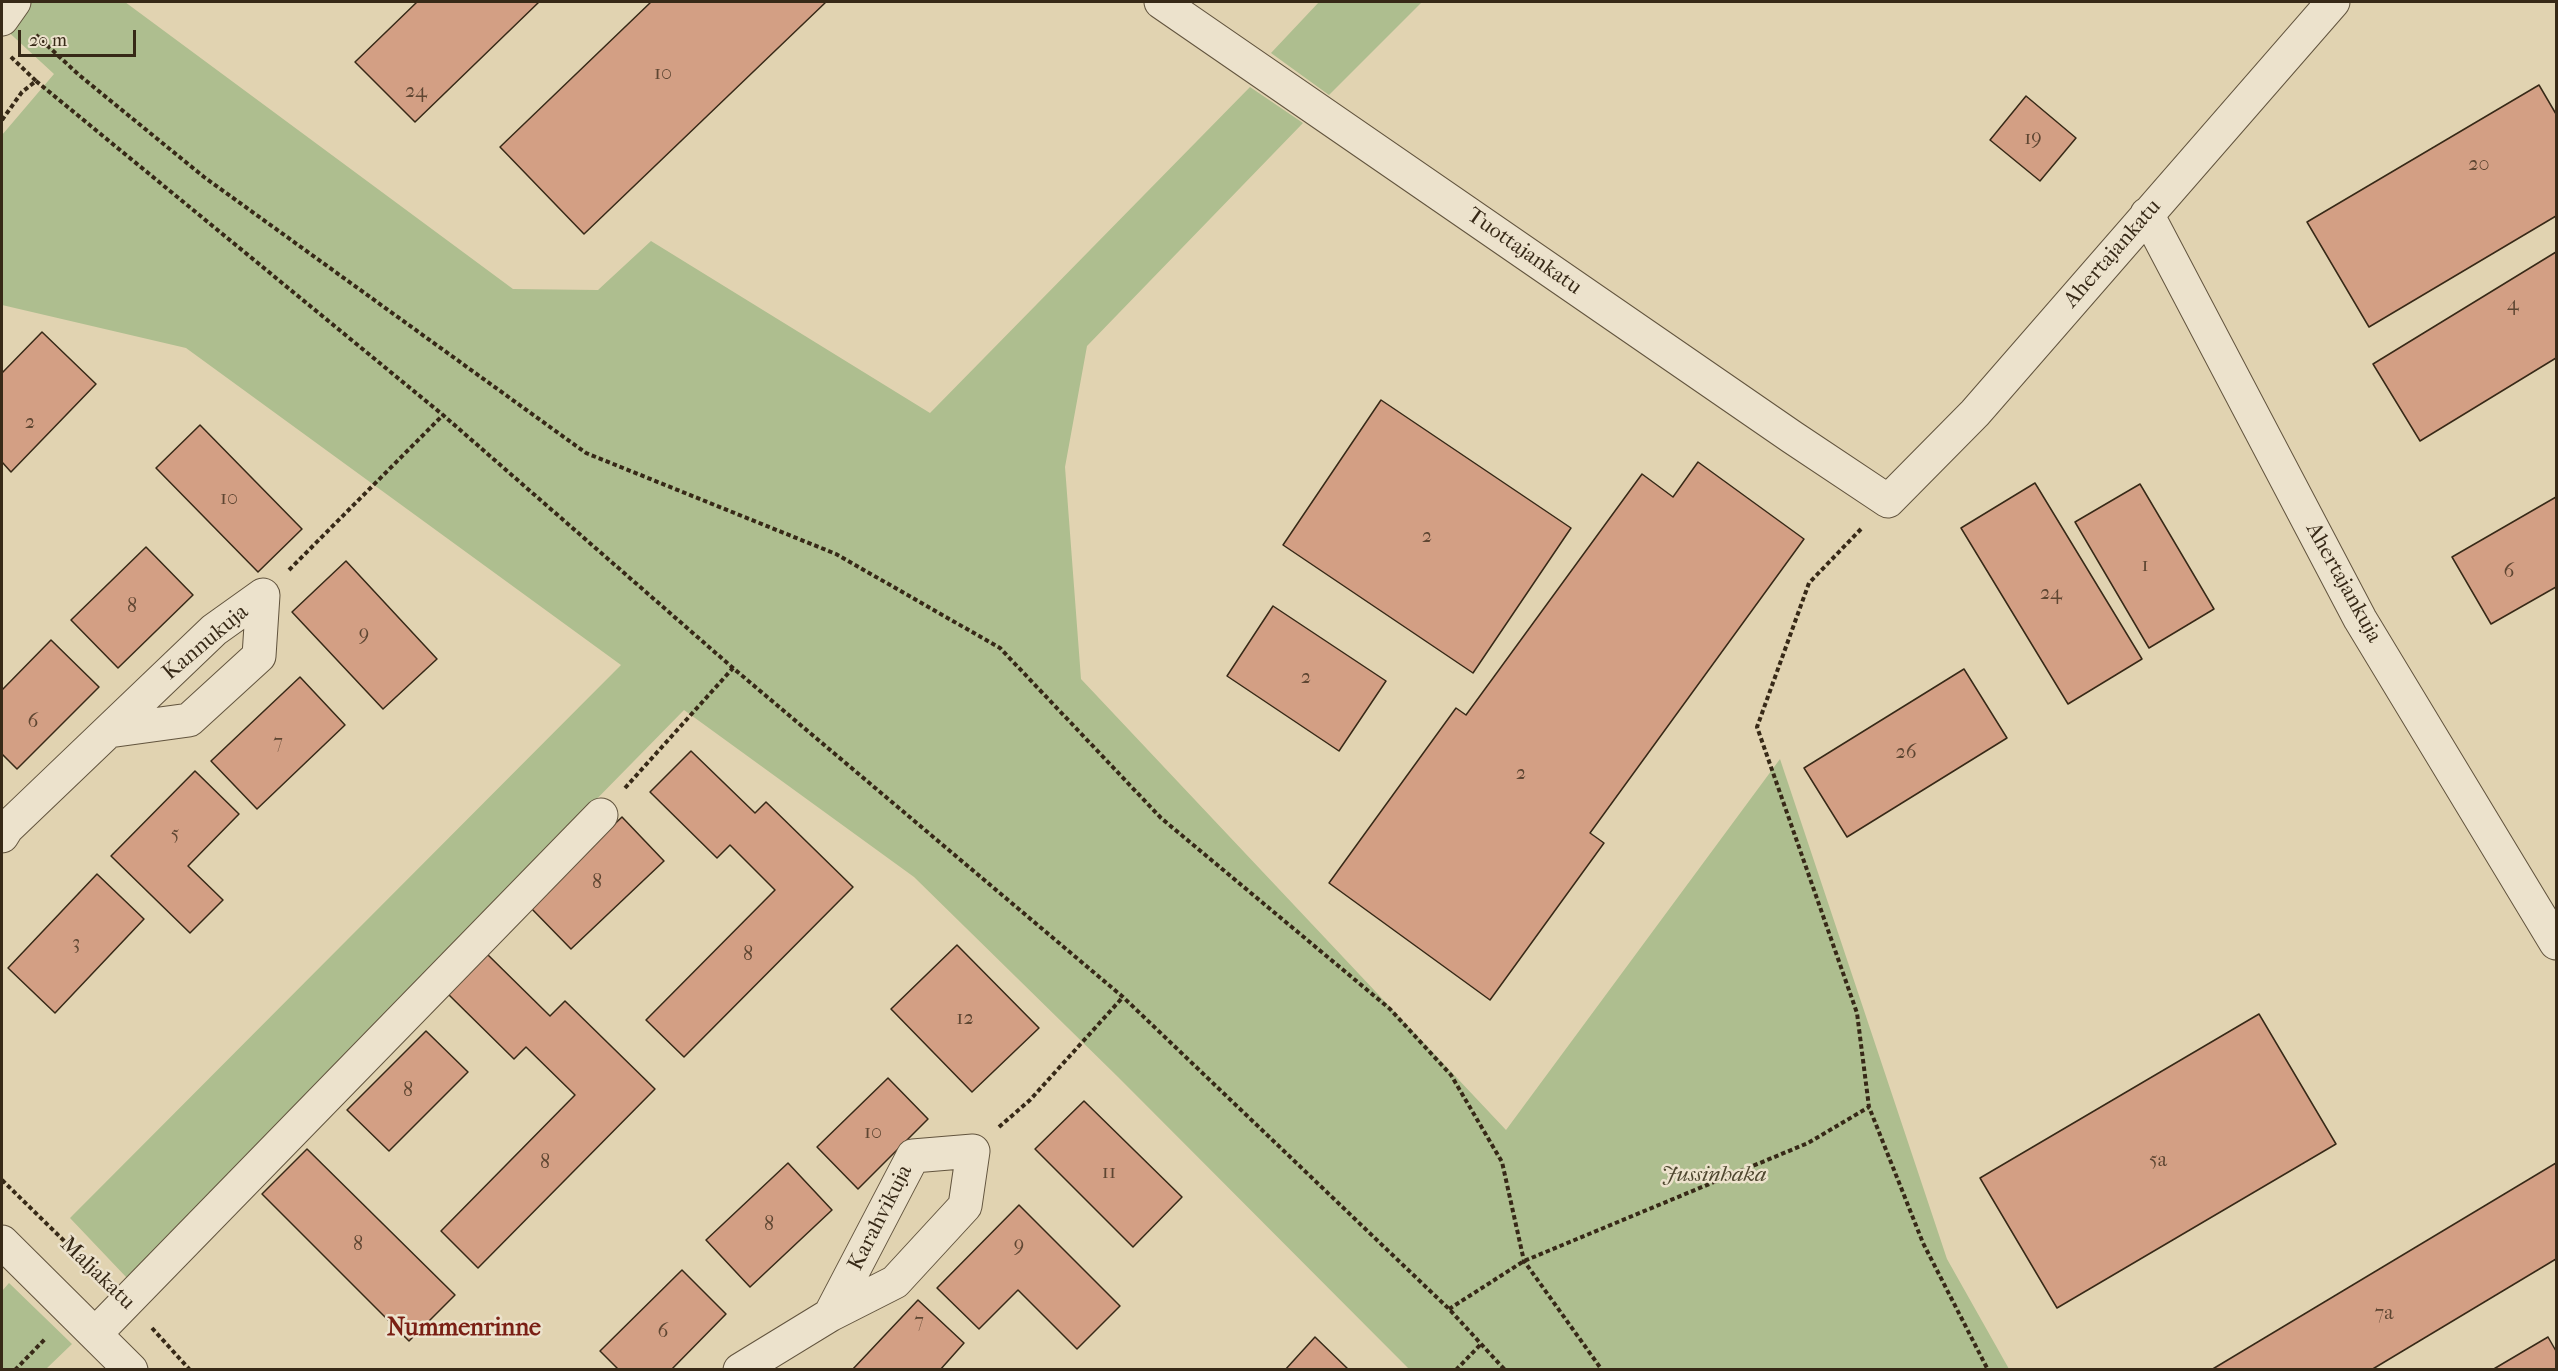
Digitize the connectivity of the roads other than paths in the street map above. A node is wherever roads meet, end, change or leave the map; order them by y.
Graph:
1 (1161, 2) edge
2 (2333, 2) edge
3 (2147, 214) junction
4 (1888, 501) joint
5 (109, 731) junction
6 (601, 814) road end
7 (2, 836) edge
8 (2556, 943) edge
9 (2, 1242) edge
10 (830, 1315) junction
11 (96, 1333) junction
12 (131, 1370) edge
13 (740, 1370) edge

1 - 4 street, Tuottajankatu
2 - 3 street, Ahertajankatu
3 - 4 street, Ahertajankatu
3 - 8 street, Ahertajankuja
5 - 5 street, Kannukuja
5 - 7 street, Kannukuja
6 - 11 street
9 - 11 street, Maljakatu
10 - 10 street, Karahvikuja
10 - 13 street, Karahvikuja
11 - 12 street, Maljakatu

